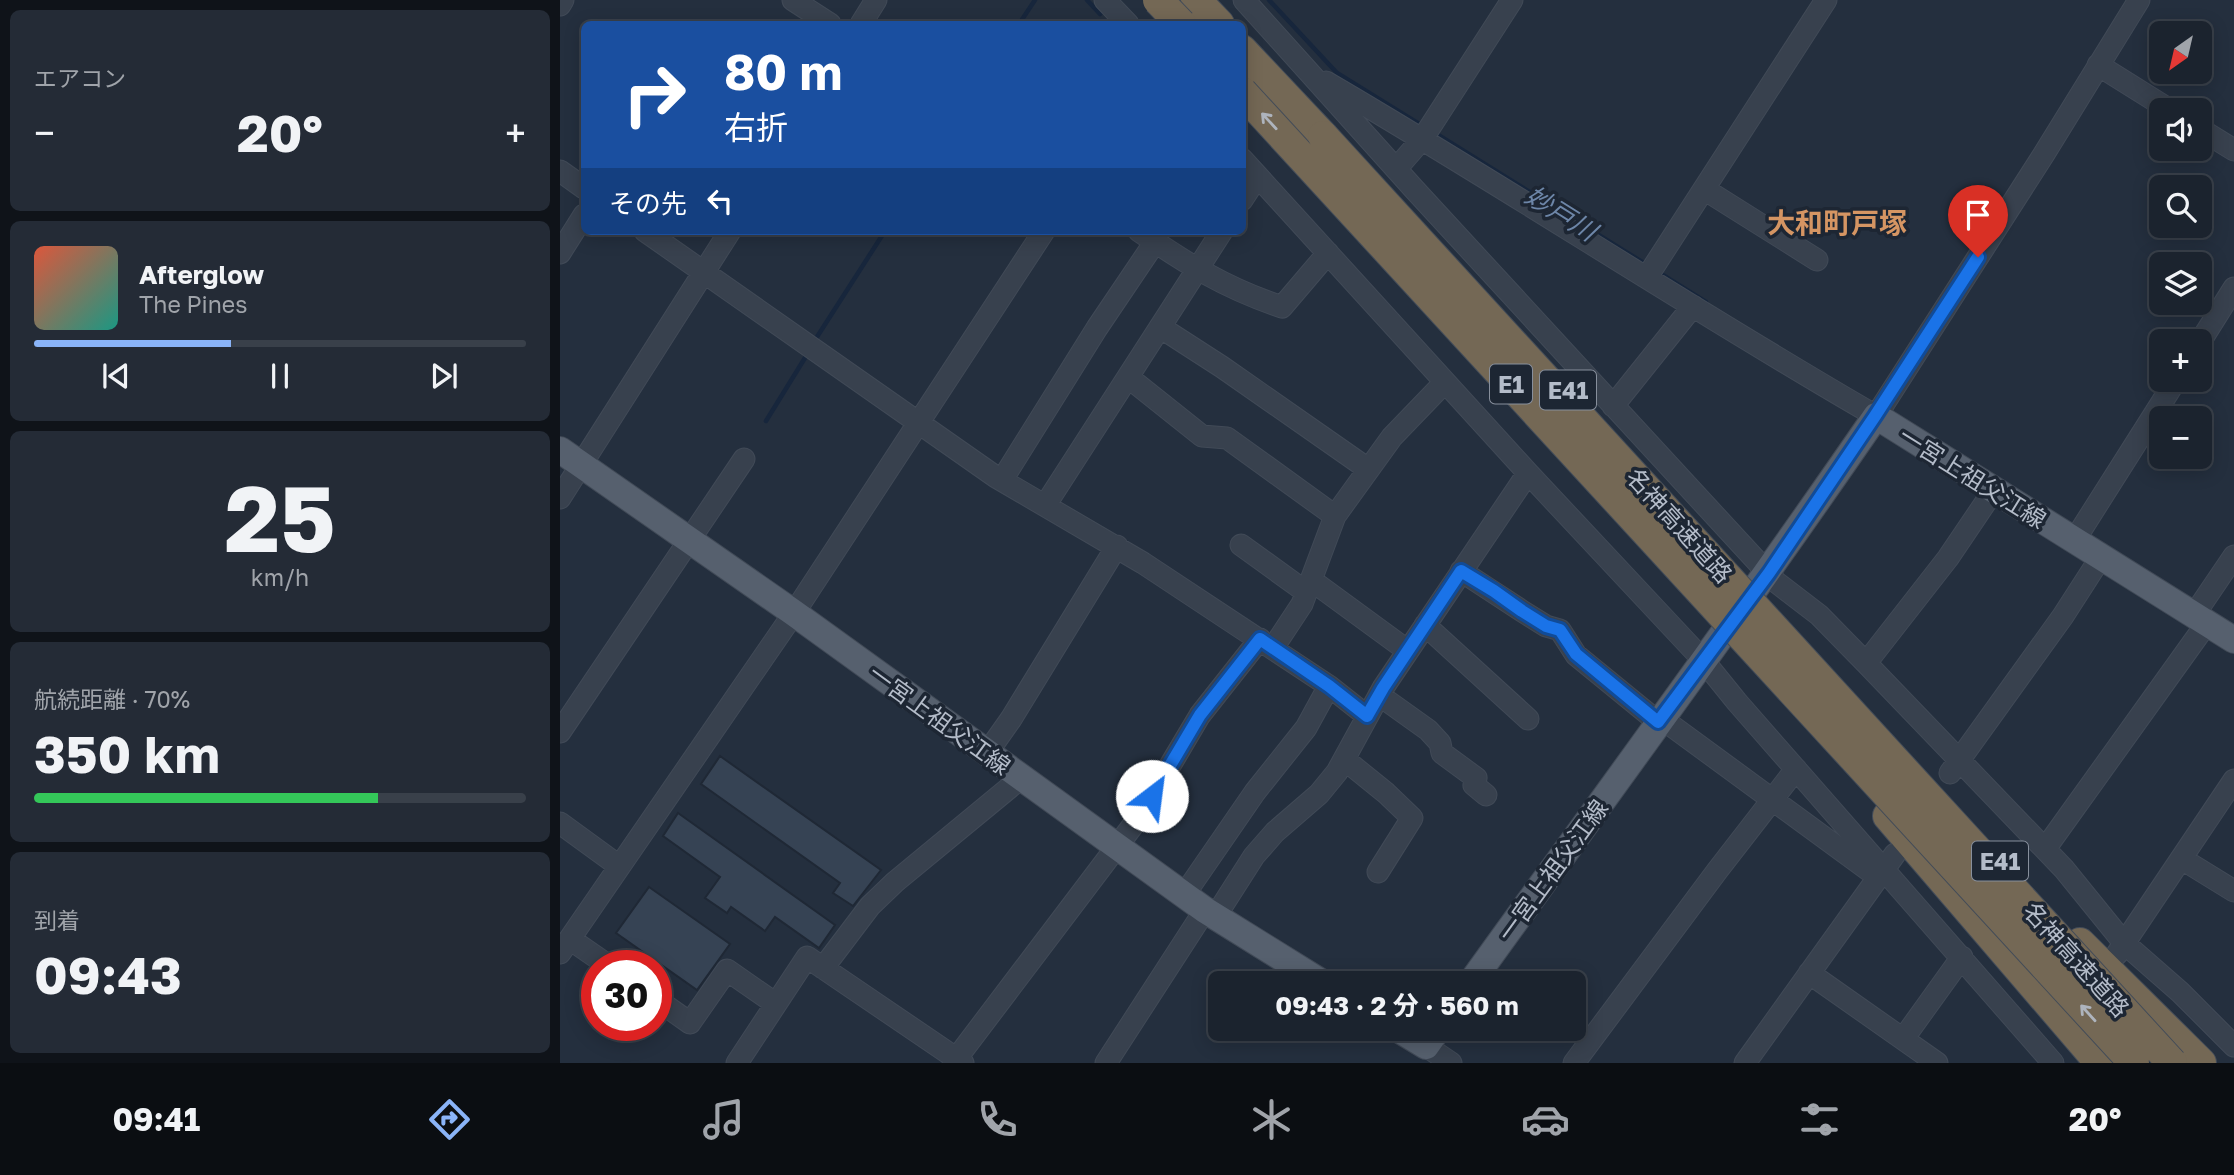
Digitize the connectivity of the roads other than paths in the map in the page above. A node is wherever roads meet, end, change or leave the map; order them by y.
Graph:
1 (563, 0) edge
2 (793, 0) edge
3 (876, 0) edge
4 (1158, 0) edge
5 (1195, 0) edge
6 (1244, 0) edge
7 (1512, 0) edge
8 (1826, 0) edge
9 (2138, 0) edge
10 (560, 5) edge
11 (825, 21) edge
12 (863, 21) edge
13 (1176, 21) edge
14 (1181, 21) edge
15 (1216, 21) edge
16 (1246, 55) edge
17 (2098, 65) junction
18 (1308, 71) junction
19 (1246, 95) edge
20 (2151, 98) edge
21 (1426, 133) junction
22 (2212, 136) edge
23 (1312, 146) junction
24 (2234, 150) edge
25 (1246, 164) edge
26 (1396, 169) junction
27 (560, 171) edge
28 (1257, 177) junction
29 (581, 186) edge
30 (1704, 189) junction
31 (1246, 194) edge
32 (581, 220) edge
33 (651, 235) edge
34 (727, 235) edge
35 (1041, 235) edge
36 (1219, 235) edge
37 (1147, 236) edge
38 (560, 253) edge
39 (1328, 253) junction
40 (1817, 260) dead end
41 (1197, 270) junction
42 (1651, 271) junction
43 (704, 272) junction
44 (2234, 288) edge
45 (1693, 306) junction
46 (1160, 327) junction
47 (2208, 329) edge
48 (1128, 377) junction
49 (1444, 382) junction
50 (2168, 392) edge
51 (1614, 406) junction
52 (1875, 416) junction
53 (919, 423) junction
54 (570, 458) edge
55 (744, 459) dead end
56 (1368, 469) junction
57 (1528, 473) junction
58 (1002, 480) junction
59 (1994, 490) junction
60 (560, 498) edge
61 (1046, 505) junction
62 (1335, 516) junction
63 (688, 540) junction
64 (2074, 541) junction
65 (1241, 545) dead end
66 (1117, 546) junction
67 (2234, 556) edge
68 (2101, 557) junction
69 (1461, 571) junction
70 (1769, 573) junction
71 (1308, 586) junction
72 (793, 613) junction
73 (2200, 619) junction
74 (1424, 625) junction
75 (2234, 640) edge
76 (1266, 644) junction
77 (1408, 651) junction
78 (1703, 660) junction
79 (1866, 663) junction
80 (1329, 686) junction
81 (1379, 695) junction
82 (1367, 716) junction
83 (1528, 719) dead end
84 (1659, 720) junction
85 (560, 732) edge
86 (987, 753) junction
87 (1343, 760) junction
88 (1954, 766) junction
89 (1796, 769) junction
90 (1021, 778) junction
91 (2234, 780) edge
92 (1486, 795) dead end
93 (1772, 799) junction
94 (560, 823) edge
95 (1117, 847) junction
96 (2045, 849) junction
97 (2182, 859) junction
98 (619, 866) junction
99 (1886, 867) junction
100 (1378, 872) dead end
101 (2234, 891) edge
102 (1201, 907) junction
103 (565, 946) edge
104 (2120, 948) junction
105 (581, 953) edge
106 (1962, 957) junction
107 (823, 968) junction
108 (1303, 971) edge
109 (1479, 971) edge
110 (1810, 973) junction
111 (776, 1003) junction
112 (672, 1010) edge
113 (1903, 1039) junction
114 (1435, 1041) edge
115 (2234, 1046) edge
116 (2049, 1054) edge
117 (958, 1061) edge
118 (737, 1063) edge
119 (1106, 1063) edge
120 (1451, 1063) edge
121 (1574, 1063) edge
122 (1745, 1063) edge
123 (1937, 1063) edge
124 (2100, 1063) edge
125 (2134, 1063) edge
126 (2172, 1063) edge
127 (2201, 1063) edge

1 - 10 street
2 - 11 street
3 - 12 street
4 - 13 highway, bridge
5 - 14 street
5 - 15 highway
6 - 18 street
7 - 21 street
8 - 30 street
9 - 17 street
16 - 23 highway, 名神高速道路 / E1
17 - 20 street
17 - 52 street
18 - 21 street
18 - 26 street
23 -> 19 highway, 名神高速道路 / E1, bridge
21 - 26 street
21 - 42 street
22 - 24 street
23 - 124 highway, bridge
125 -> 23 highway, 名神高速道路 / E1, bridge
23 - 126 highway, 名神高速道路 / E1, bridge
23 - 127 highway, E41, bridge
25 - 28 street
26 - 51 street
27 - 29 street
28 - 31 street
28 - 39 street
30 - 40 street
30 - 42 street
32 - 38 street
33 - 43 street
34 - 43 street
35 - 53 street
36 - 41 street
37 - 41 street
37 - 58 street
39 - 41 street
39 - 49 street
41 - 46 street
42 - 45 street
43 - 53 street
43 - 54 street
44 - 47 street
45 - 51 street
45 - 52 street
46 - 48 street
46 - 56 street
48 - 61 street
48 - 62 street
49 - 56 street
49 - 57 street
50 - 64 street
51 - 70 street
52 - 59 main road, 一宮上祖父江線
52 - 70 main road, 一宮上祖父江線
53 - 58 street
53 - 72 street
54 - 60 street
54 - 63 main road, 一宮上祖父江線
55 - 63 street
56 - 62 street
57 - 69 street
57 - 78 street
58 - 61 street
59 - 64 main road, 一宮上祖父江線
59 - 79 street
61 - 66 street
62 - 71 street
63 - 72 main road, 一宮上祖父江線
63 - 85 street
64 - 68 main road, 一宮上祖父江線
65 - 71 street
66 - 76 street
66 - 86 street
67 - 73 street
68 - 73 main road, 一宮上祖父江線
68 - 88 street
69 - 74 street
69 - 84 street
70 - 78 main road, 一宮上祖父江線
70 - 79 street
71 - 76 street
71 - 77 street
72 - 86 main road, 一宮上祖父江線
72 - 98 street
73 - 75 main road, 一宮上祖父江線
73 - 96 street
74 - 77 street
74 - 83 street
76 - 80 street
76 - 95 street
77 - 81 street
78 - 84 main road, 一宮上祖父江線
78 - 89 street
79 - 88 street
80 - 82 street
80 - 102 street
81 - 82 street
81 - 92 street
82 - 87 street
84 - 93 street
84 - 109 main road, 一宮上祖父江線
86 - 90 main road, 一宮上祖父江線
87 - 100 street
87 - 102 street
88 - 96 street
89 - 93 street
89 - 99 street
90 - 95 main road, 一宮上祖父江線
90 - 107 street
91 - 97 street
93 - 99 street
93 - 121 street
94 - 98 street
95 - 102 main road, 一宮上祖父江線
95 - 117 street
96 - 104 street
97 - 101 street
97 - 104 street
98 - 103 street
99 - 106 street
99 - 110 street
102 - 108 main road, 一宮上祖父江線
102 - 119 street
103 - 105 street
104 - 115 street
106 - 113 street
106 - 116 street
107 - 111 street
107 - 117 street
110 - 113 street
110 - 122 street
111 - 112 street
111 - 118 street
113 - 123 street
114 - 120 street

